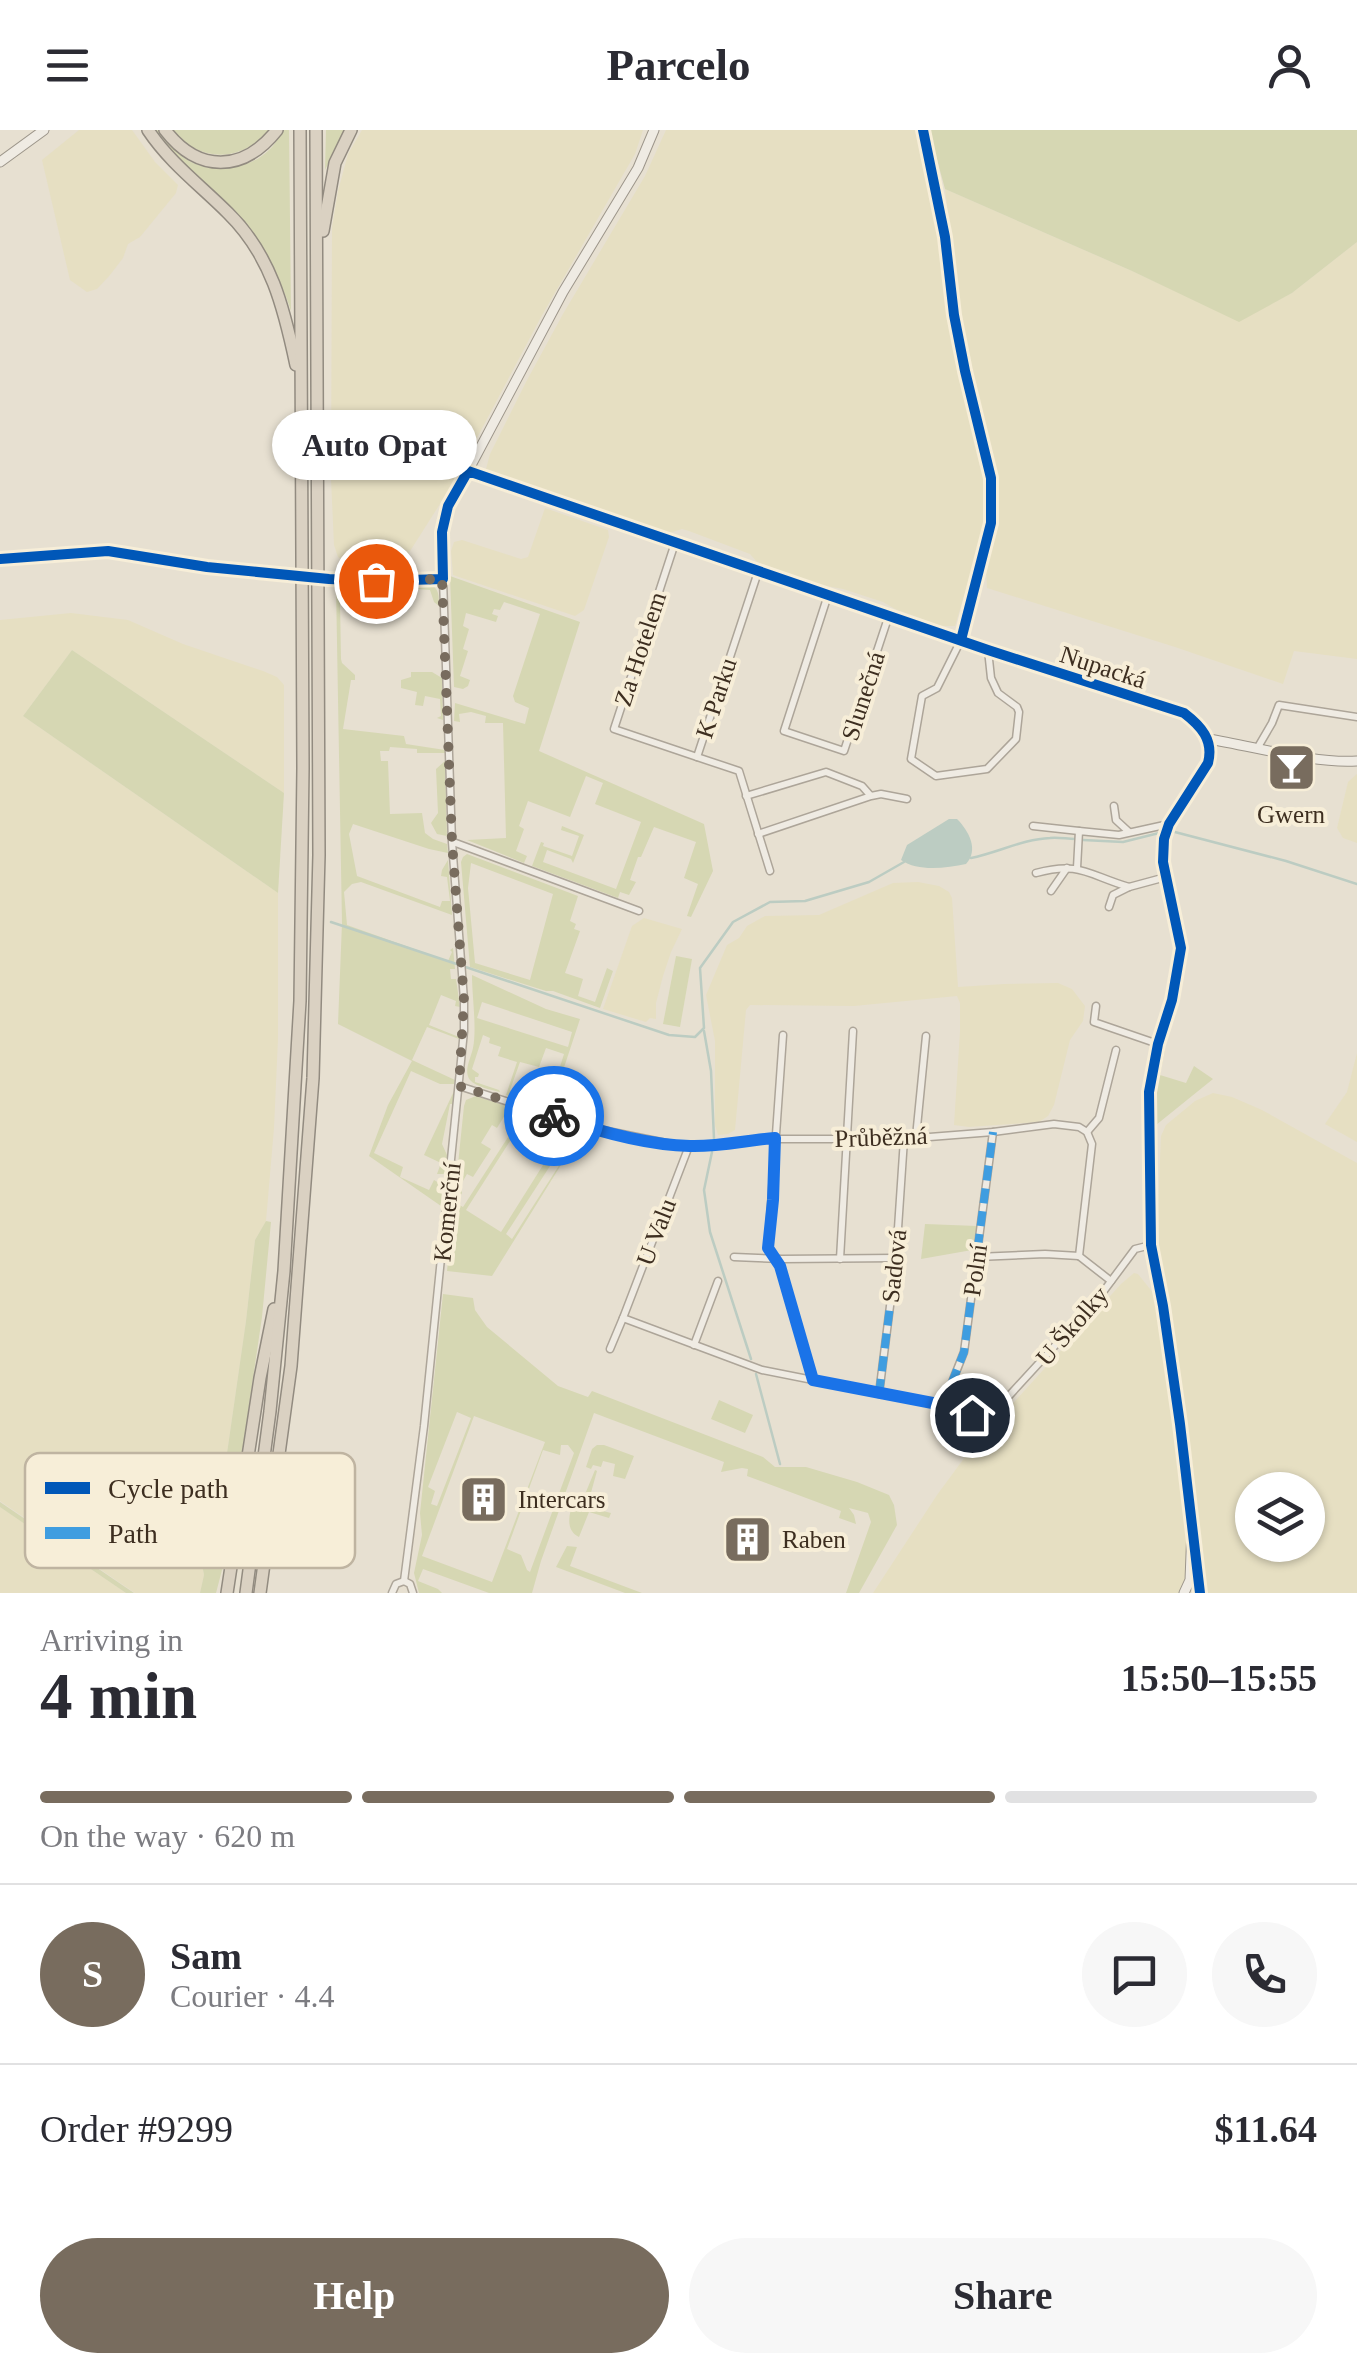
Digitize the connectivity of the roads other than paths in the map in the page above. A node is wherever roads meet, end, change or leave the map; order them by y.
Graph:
1 (44, 130) edge
2 (148, 130) edge
3 (165, 130) edge
4 (276, 130) edge
5 (300, 130) edge
6 (316, 130) edge
7 (351, 130) edge
8 (654, 130) edge
9 (923, 130) edge
10 (0, 162) edge
11 (317, 274) junction
12 (300, 388) junction
13 (468, 471) junction
14 (675, 543) junction
15 (0, 559) edge
16 (758, 572) junction
17 (287, 574) tunnel mouth
18 (329, 579) tunnel mouth
19 (442, 579) junction
20 (828, 595) junction
21 (890, 615) junction
22 (961, 640) junction
23 (988, 650) junction
24 (1357, 717) edge
25 (1208, 739) junction
26 (1258, 747) junction
27 (697, 757) junction
28 (1357, 761) edge
29 (746, 796) junction
30 (871, 796) junction
31 (906, 799) dead end
32 (1114, 806) dead end
33 (1032, 826) dead end
34 (1166, 830) junction
35 (1130, 832) junction
36 (758, 834) junction
37 (1079, 837) junction
38 (452, 842) junction
39 (1067, 868) junction
40 (1077, 868) junction
41 (770, 871) dead end
42 (1036, 873) dead end
43 (1166, 877) junction
44 (1128, 887) junction
45 (1050, 891) dead end
46 (1109, 907) dead end
47 (639, 911) dead end
48 (1096, 1006) dead end
49 (852, 1032) dead end
50 (784, 1035) dead end
51 (926, 1036) dead end
52 (1158, 1044) junction
53 (1116, 1050) dead end
54 (459, 1086) junction
55 (994, 1132) junction
56 (1087, 1132) junction
57 (916, 1137) junction
58 (775, 1138) junction
59 (904, 1139) junction
60 (848, 1140) junction
61 (689, 1146) junction
62 (1151, 1244) junction
63 (1079, 1256) junction
64 (734, 1257) dead end
65 (977, 1257) junction
66 (774, 1258) junction
67 (896, 1258) junction
68 (840, 1259) junction
69 (284, 1271) junction
70 (1111, 1280) junction
71 (718, 1281) dead end
72 (623, 1318) junction
73 (694, 1345) junction
74 (610, 1349) dead end
75 (813, 1380) junction
76 (879, 1394) junction
77 (943, 1405) junction
78 (248, 1453) edge
79 (264, 1453) edge
80 (279, 1453) edge
81 (229, 1568) edge
82 (249, 1568) edge
83 (263, 1568) edge
84 (404, 1581) junction
85 (225, 1593) edge
86 (246, 1593) edge
87 (260, 1593) edge
88 (392, 1593) edge
89 (413, 1593) edge
90 (1184, 1593) edge

1 - 10 street
2 - 12 highway
3 - 4 highway
5 - 12 highway
6 - 11 highway
7 - 11 highway
8 - 13 street
9 - 22 street
11 - 80 highway
12 - 69 highway
13 - 14 street, Nupacká
13 - 19 street, Komerční
14 - 16 street, Nupacká
14 - 27 street, Za Hotelem
15 - 17 street
16 - 20 street, Nupacká
16 - 27 street, K Parku
18 - 19 street
19 - 38 street, Komerční
20 - 21 street, Nupacká
20 - 21 street, Slunečná
21 - 22 street, Nupacká
22 - 23 street, Nupacká
22 - 23 street
23 - 25 street, Nupacká
24 - 26 street
25 - 26 street
25 - 34 street
26 - 28 street
27 - 29 street, K Parku
29 - 30 street
29 - 36 street, K Parku
30 - 31 street
30 - 36 street
32 - 35 street
33 - 37 street
34 - 35 street
34 - 43 street
35 - 37 street
36 - 41 street, K Parku
37 - 40 street
38 - 47 street
38 - 54 street, Komerční
39 - 40 street
39 - 42 street
39 - 45 street
40 - 44 street
43 - 44 street
43 - 52 street
44 - 46 street
48 - 52 street
49 - 60 street
50 - 58 street
51 - 57 street
52 - 62 street
53 - 56 street
54 - 61 street, Průběžná
54 - 84 street, Komerční
55 - 56 street, Průběžná
55 - 57 street, Průběžná
55 - 65 street, Polní
56 - 63 street
57 - 59 street, Průběžná
58 - 60 street, Průběžná
58 - 61 street, Průběžná
58 - 66 street
59 - 60 street, Průběžná
59 - 67 street, Sadová
60 - 68 street
61 - 72 street, U Valu
62 - 70 street
62 - 90 street
63 - 65 street
63 - 70 street
64 - 66 street
65 - 77 street, Polní
66 - 68 street
66 - 75 street
67 - 68 street
67 - 76 street, Sadová
69 - 78 highway
69 - 79 highway
70 - 77 street, U Školky
71 - 73 street
72 - 73 street
72 - 74 street, U Valu
73 - 75 street, U Školky
75 - 76 street, U Školky
76 - 77 street, U Školky
81 - 85 highway
82 - 86 highway
83 - 87 highway
84 - 88 street
84 - 89 street

